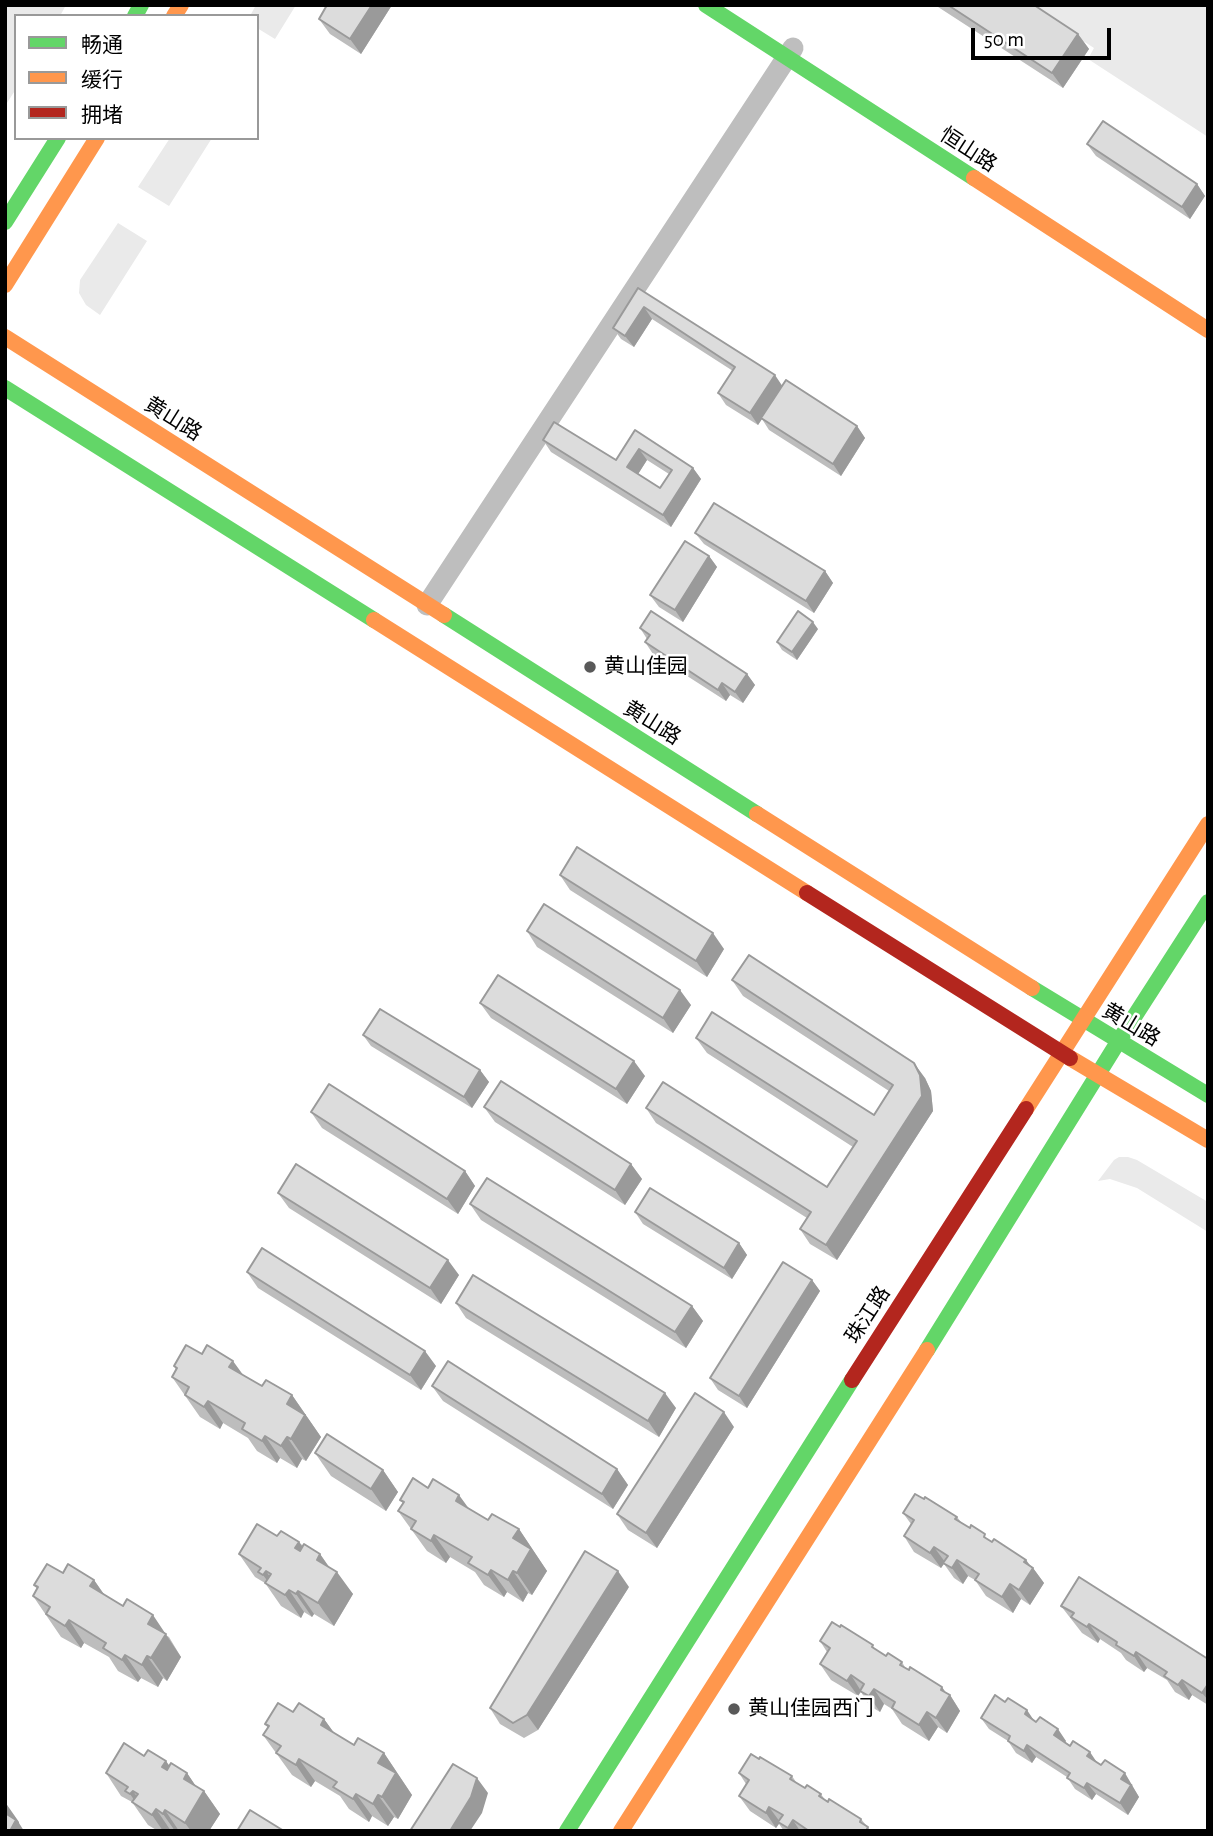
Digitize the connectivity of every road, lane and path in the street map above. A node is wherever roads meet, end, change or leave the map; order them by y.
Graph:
1 (706, 5) edge
2 (730, 5) edge
3 (790, 52) junction
4 (57, 140) edge
5 (96, 140) edge
6 (5, 222) edge
7 (5, 285) edge
8 (1208, 315) edge
9 (1208, 330) edge
10 (5, 337) edge
11 (5, 388) edge
12 (427, 605) junction
13 (1208, 824) edge
14 (1208, 902) edge
15 (1082, 1020) junction
16 (1118, 1042) junction
17 (1062, 1053) junction
18 (1098, 1075) junction
19 (1208, 1095) edge
20 (1208, 1140) edge
21 (567, 1831) edge
22 (621, 1831) edge

1 - 3 street, 恒山路
2 - 3 street, 恒山路
3 - 8 street, 恒山路
3 - 9 street, 恒山路
3 - 12 street
4 - 6 street
5 - 7 street
10 - 12 street, 黄山路
11 - 17 street
12 - 15 street, 黄山路
13 - 15 street, 珠江路
14 - 16 street
15 - 16 street, 黄山路
15 - 17 street, 珠江路
16 - 18 street
16 - 19 street, 黄山路
17 - 18 street
17 - 21 street, 珠江路
18 - 20 street
18 - 22 street

